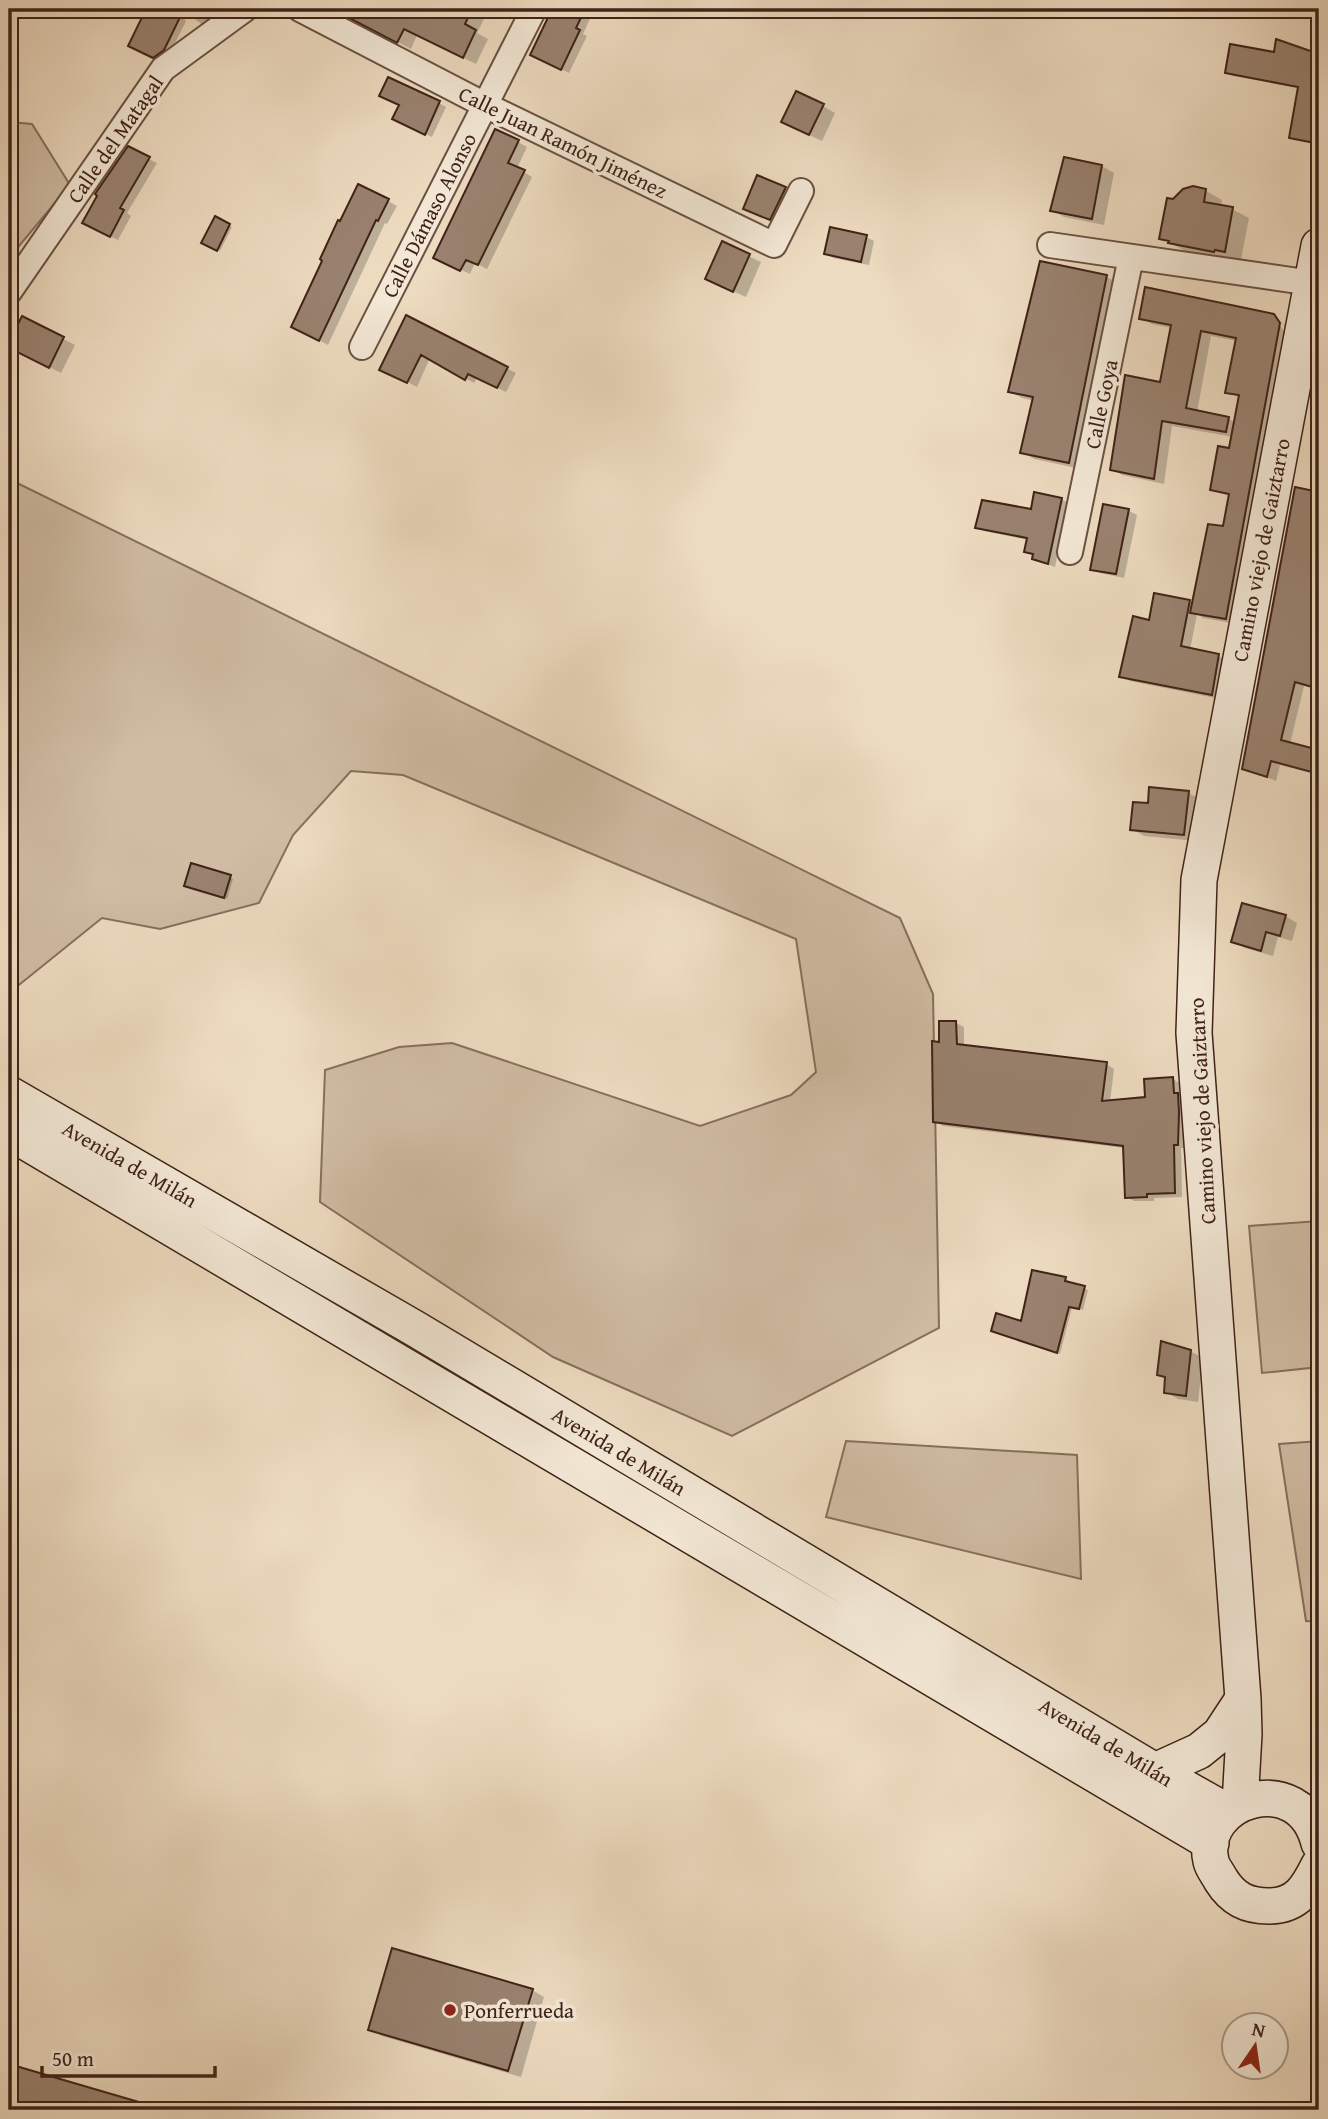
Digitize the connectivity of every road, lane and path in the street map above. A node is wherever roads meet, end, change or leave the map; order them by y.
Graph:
1 (245, 9) edge
2 (300, 9) edge
3 (534, 9) edge
4 (485, 105) junction
5 (801, 191) dead end
6 (1050, 245) dead end
7 (1319, 246) edge
8 (1131, 257) junction
9 (1312, 283) junction
10 (9, 292) edge
11 (362, 347) dead end
12 (1070, 552) dead end
13 (9, 1094) edge
14 (9, 1132) edge
15 (1243, 1699) junction
16 (1155, 1772) junction
17 (1247, 1805) junction
18 (1211, 1843) junction
19 (1319, 1843) edge
20 (1319, 1865) edge
21 (1305, 1906) edge

1 - 10 street, Calle del Matagal
2 - 4 street, Calle Juan Ramón Jiménez
3 - 4 street, Calle Dámaso Alonso
4 - 5 street, Calle Juan Ramón Jiménez
4 - 11 street, Calle Dámaso Alonso
6 - 8 street
7 - 9 street, Camino viejo de Gaiztarro
8 - 9 street
8 - 12 street, Calle Goya
9 - 15 street, Camino viejo de Gaiztarro
13 - 16 street, Avenida de Milán
14 - 18 street, Avenida de Milán
15 - 16 street
15 - 17 street, Camino viejo de Gaiztarro
16 - 17 street, Avenida de Milán
17 - 18 street
17 - 19 street, Avenida de Milán
18 - 21 street
20 - 21 street

